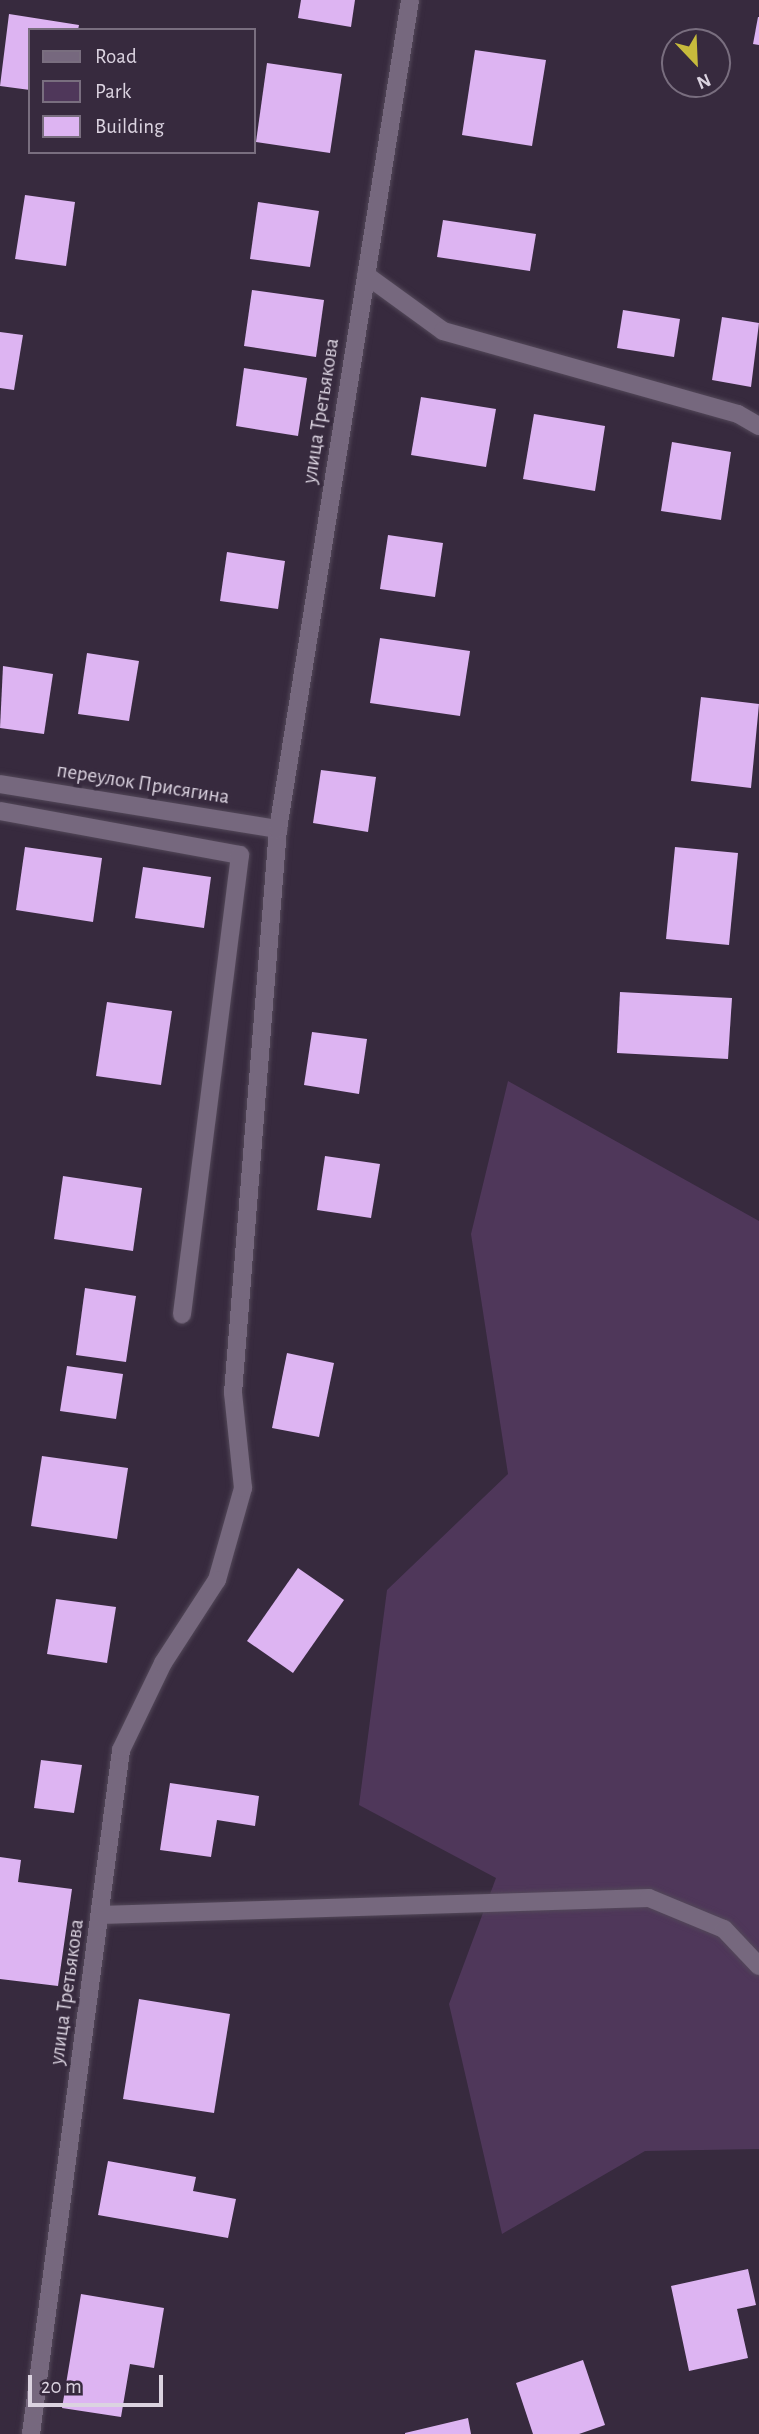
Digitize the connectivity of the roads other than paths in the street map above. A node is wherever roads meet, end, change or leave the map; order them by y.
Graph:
1 (410, 0) edge
2 (366, 275) junction
3 (759, 426) edge
4 (0, 784) edge
5 (0, 811) edge
6 (278, 829) junction
7 (182, 1314) dead end
8 (100, 1915) junction
9 (759, 1966) edge
10 (31, 2434) edge

1 - 2 street, улица Третьякова
2 - 3 street
2 - 6 street, улица Третьякова
4 - 6 street, переулок Присягина
5 - 7 street
6 - 8 street, улица Третьякова
8 - 9 street
8 - 10 street, улица Третьякова

